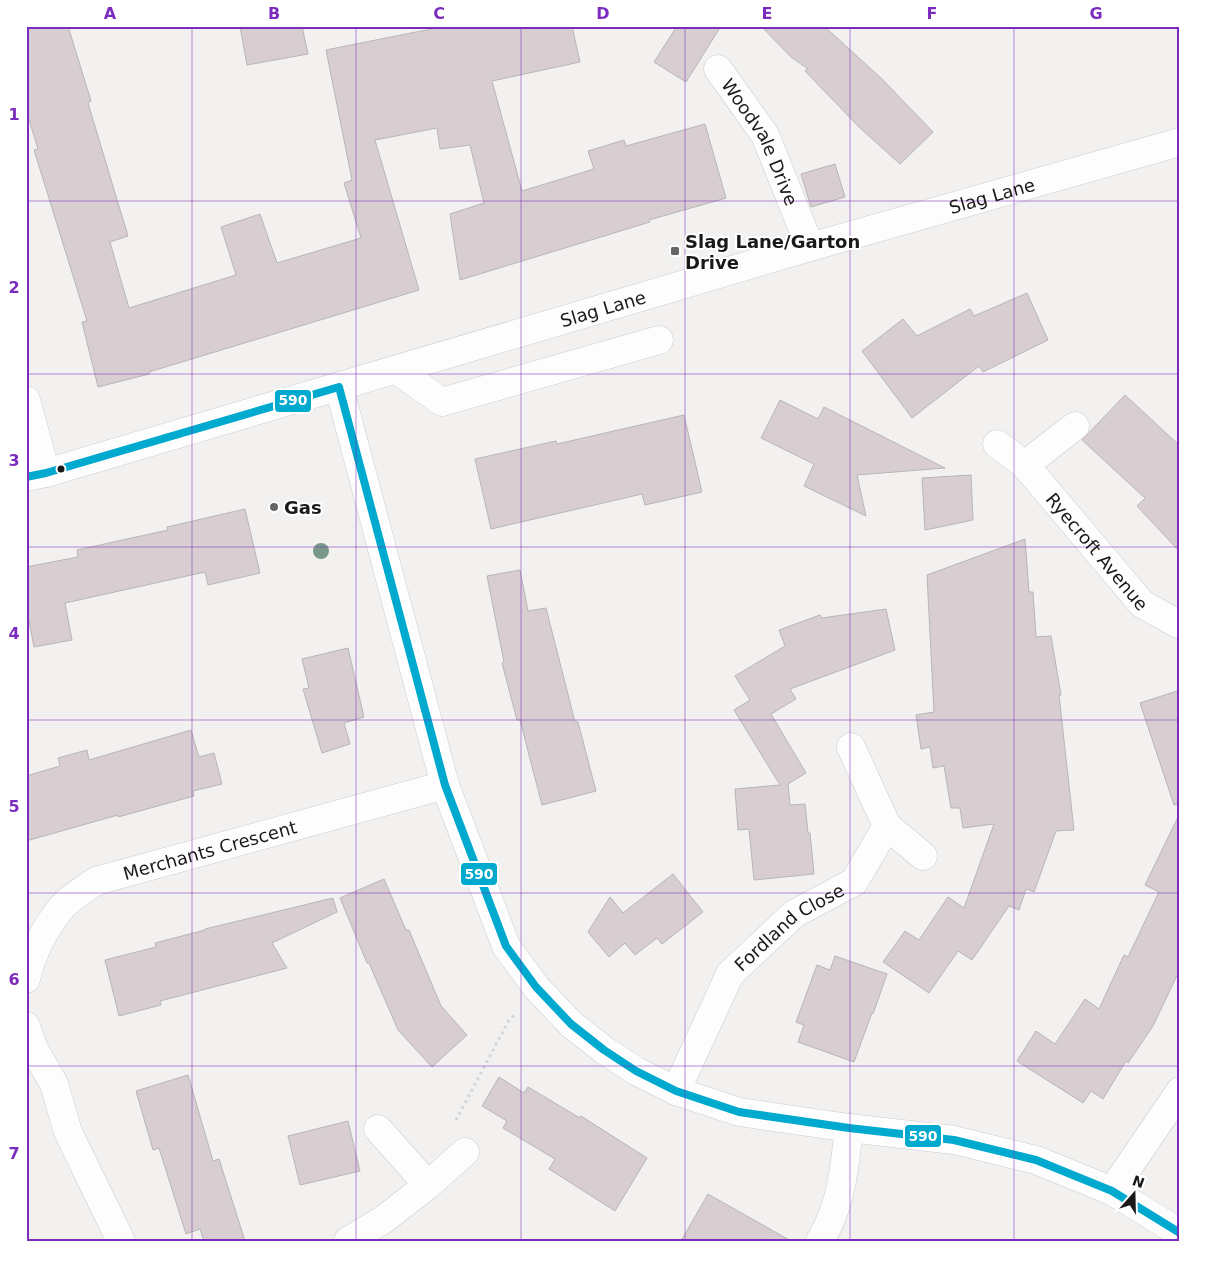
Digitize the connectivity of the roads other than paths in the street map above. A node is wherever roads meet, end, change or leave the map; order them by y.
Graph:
1 (718, 69) dead end
2 (1180, 142) edge
3 (810, 247) junction
4 (659, 340) dead end
5 (396, 370) junction
6 (339, 387) junction
7 (26, 400) edge
8 (1075, 426) dead end
9 (997, 444) dead end
10 (1025, 465) junction
11 (36, 475) edge
12 (1180, 625) edge
13 (851, 747) dead end
14 (445, 785) junction
15 (887, 826) junction
16 (923, 856) dead end
17 (26, 980) edge
18 (26, 1026) edge
19 (676, 1091) junction
20 (1180, 1091) edge
21 (849, 1128) junction
22 (378, 1130) dead end
23 (465, 1152) road end
24 (428, 1185) junction
25 (1112, 1191) junction
26 (1180, 1233) edge
27 (121, 1241) edge
28 (348, 1241) edge
29 (820, 1241) edge

1 - 3 street, Woodvale Drive
2 - 3 street, Slag Lane
3 - 5 street, Slag Lane
4 - 5 street
5 - 6 street, Slag Lane
6 - 11 street, Slag Lane
6 - 14 street
7 - 11 street
8 - 10 street
9 - 10 street, Ryecroft Avenue
10 - 12 street, Ryecroft Avenue
13 - 15 street
14 - 17 street, Merchants Crescent
14 - 19 street
15 - 16 street
15 - 19 street, Fordland Close
18 - 27 street
19 - 21 street
20 - 25 street
21 - 25 street
21 - 29 street
22 - 24 street
23 - 24 street
24 - 28 street
25 - 26 street

